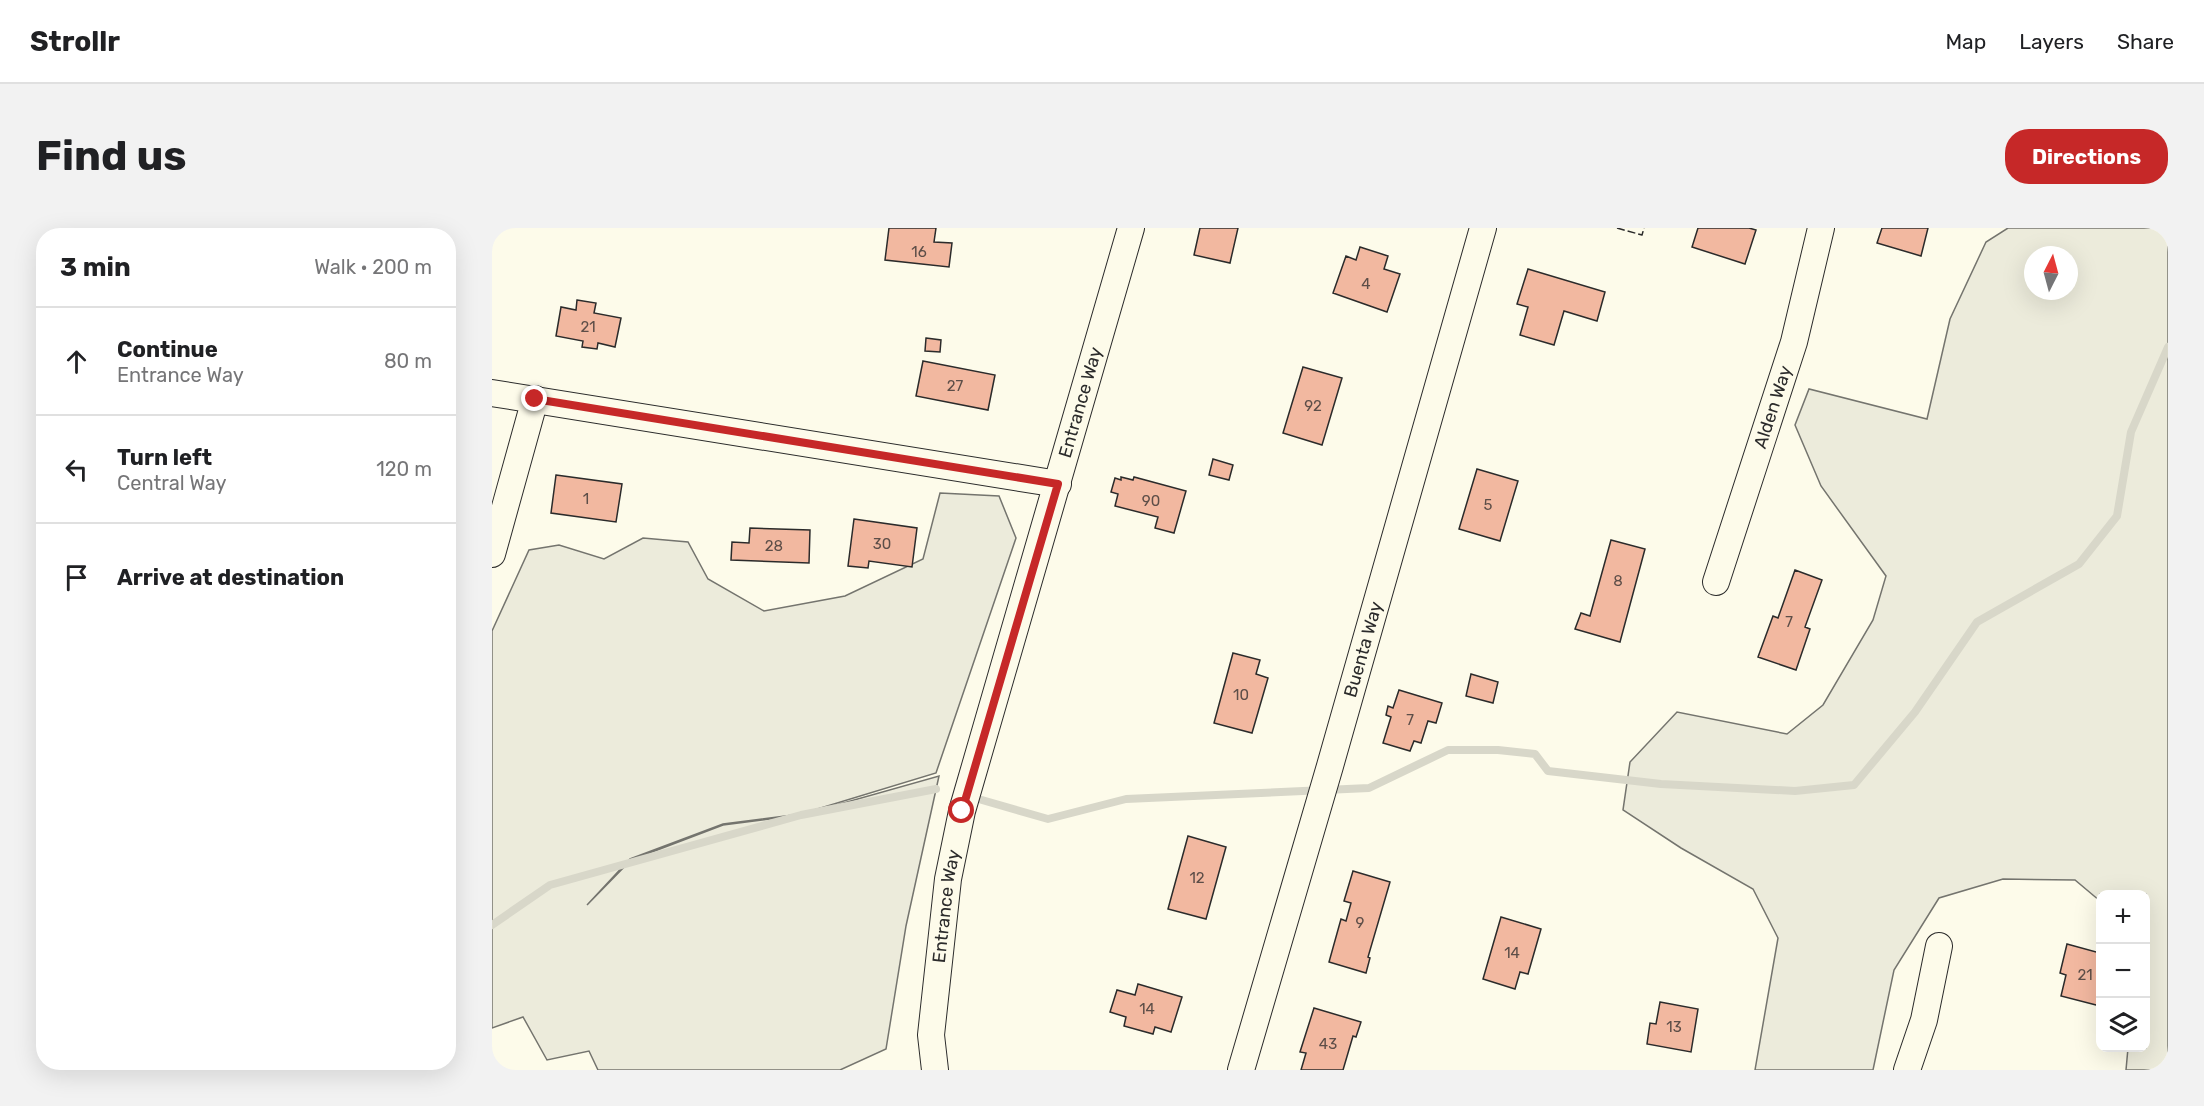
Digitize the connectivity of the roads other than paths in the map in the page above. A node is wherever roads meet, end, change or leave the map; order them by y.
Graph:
1 (1131, 228) edge
2 (1483, 228) edge
3 (1821, 228) edge
4 (492, 393) edge
5 (535, 399) junction
6 (1058, 484) junction
7 (492, 554) edge
8 (1716, 582) dead end
9 (1939, 946) dead end
10 (934, 1070) edge
11 (1240, 1070) edge
12 (1907, 1070) edge

1 - 6 street, Entrance Way
2 - 11 street, Buenta Way
3 - 8 street, Alden Way
4 - 5 street
5 - 6 street
5 - 7 street
6 - 10 street, Entrance Way
9 - 12 street

